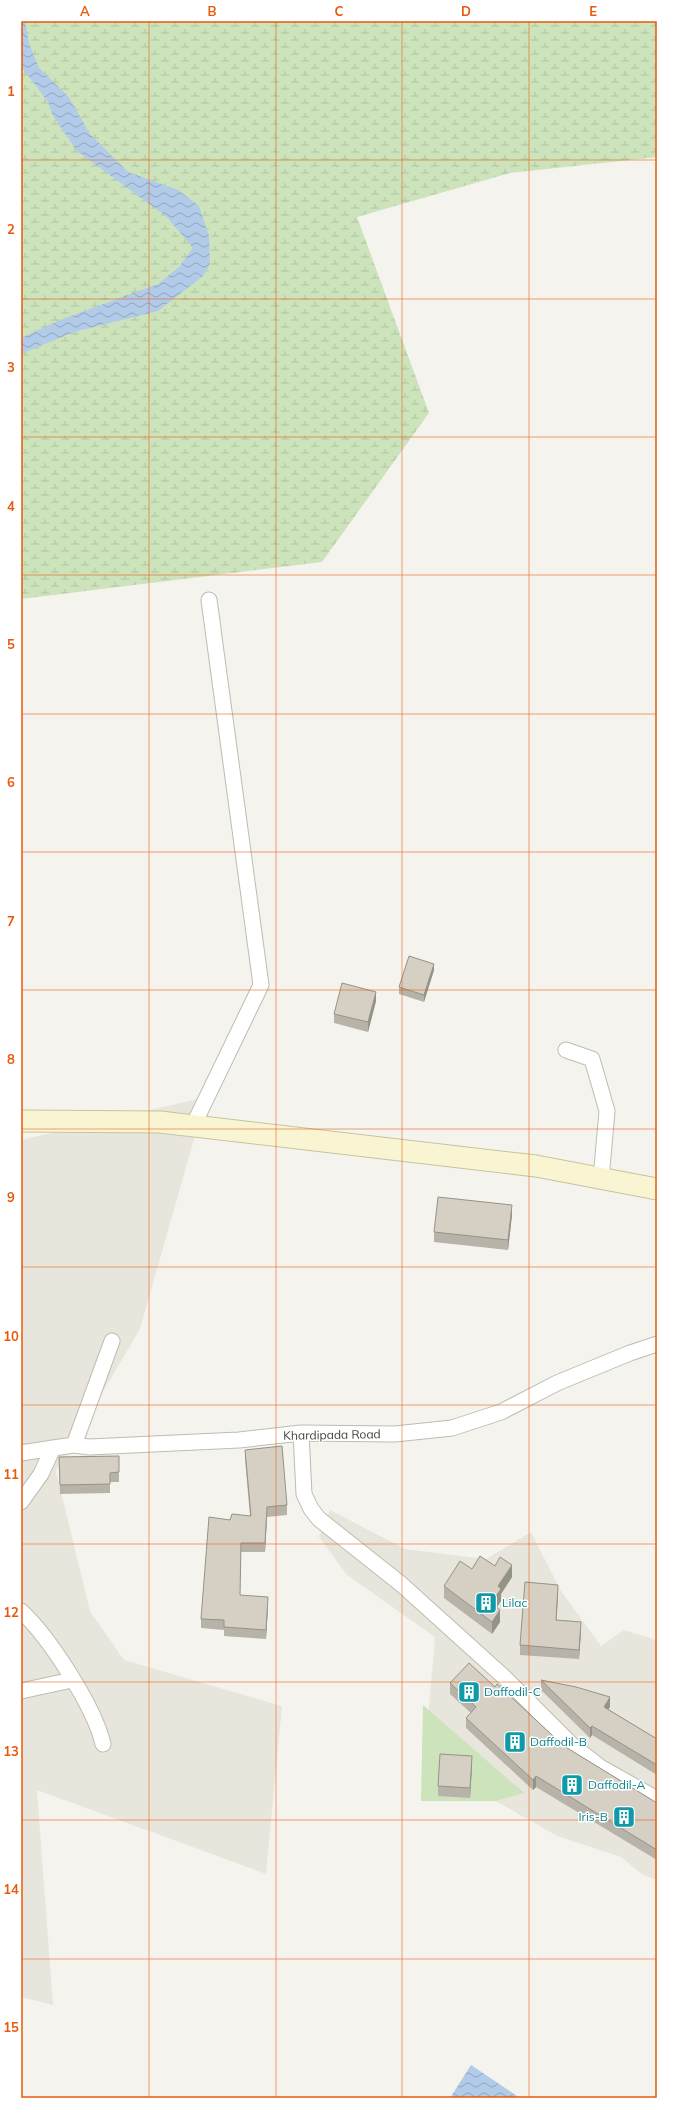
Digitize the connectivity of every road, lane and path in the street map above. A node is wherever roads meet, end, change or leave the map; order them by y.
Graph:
1 (213, 628) dead end
2 (566, 1050) dead end
3 (21, 1121) edge
4 (193, 1126) junction
5 (601, 1179) junction
6 (657, 1189) edge
7 (112, 1341) dead end
8 (657, 1344) edge
9 (301, 1433) junction
10 (74, 1445) junction
11 (53, 1448) junction
12 (21, 1453) edge
13 (21, 1502) edge
14 (21, 1611) edge
15 (72, 1680) junction
16 (21, 1691) edge
17 (103, 1744) dead end
18 (657, 1799) edge

1 - 4 street
2 - 5 street
3 - 4 street
4 - 5 street
5 - 6 street
7 - 10 street
8 - 9 street, Khardipada Road
9 - 10 street, Khardipada Road
9 - 18 street
10 - 11 street, Khardipada Road
11 - 12 street, Khardipada Road
11 - 13 street
14 - 15 street
15 - 16 street
15 - 17 street

